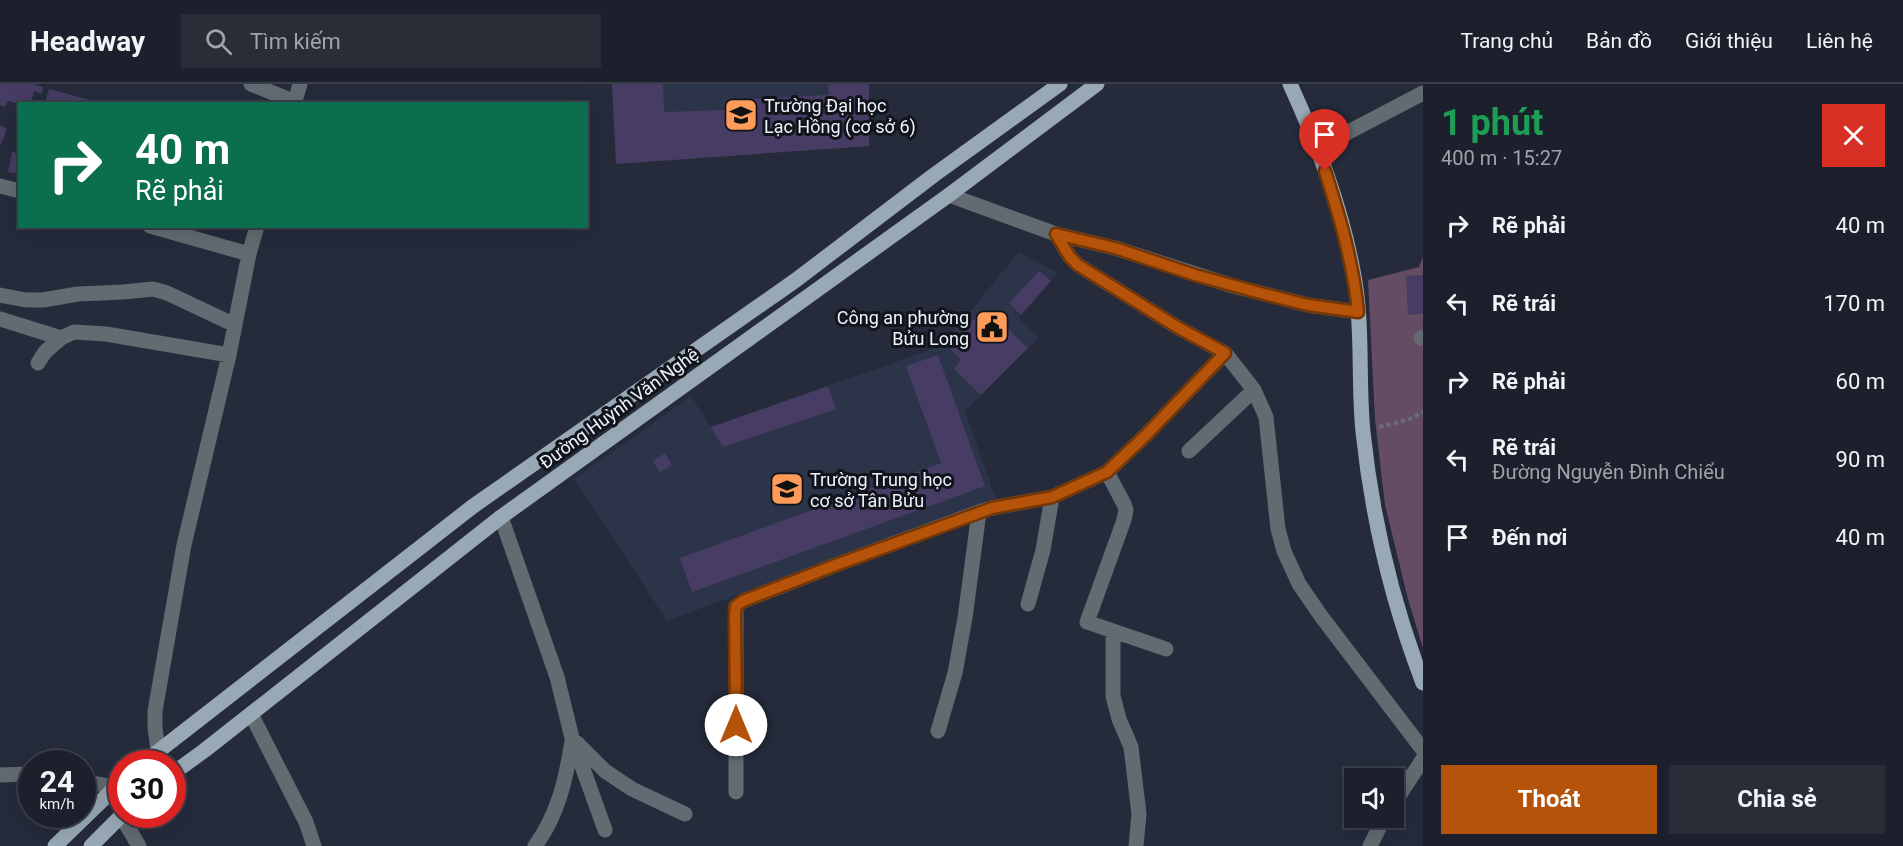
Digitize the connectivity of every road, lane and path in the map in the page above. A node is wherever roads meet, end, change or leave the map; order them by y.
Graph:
1 (251, 84) edge
2 (300, 84) edge
3 (1060, 84) edge
4 (1097, 84) edge
5 (1290, 84) edge
6 (1423, 93) edge
7 (292, 102) edge
8 (294, 102) edge
9 (1318, 148) junction
10 (934, 175) junction
11 (0, 186) edge
12 (18, 190) edge
13 (949, 195) junction
14 (157, 228) edge
15 (256, 228) edge
16 (1056, 234) junction
17 (249, 254) junction
18 (0, 295) edge
19 (1358, 312) junction
20 (0, 319) edge
21 (235, 325) junction
22 (61, 338) junction
23 (1225, 353) junction
24 (229, 356) junction
25 (38, 363) dead end
26 (1254, 390) junction
27 (1423, 412) edge
28 (1363, 431) junction
29 (1189, 452) dead end
30 (1107, 472) junction
31 (1052, 497) junction
32 (979, 512) junction
33 (501, 517) junction
34 (1028, 604) dead end
35 (1113, 631) junction
36 (1166, 649) dead end
37 (1423, 683) edge
38 (251, 714) junction
39 (938, 731) dead end
40 (572, 738) junction
41 (158, 750) joint
42 (1423, 750) edge
43 (186, 759) edge
44 (1423, 759) edge
45 (18, 774) edge
46 (0, 775) edge
47 (1404, 788) edge
48 (736, 792) dead end
49 (108, 794) edge
50 (685, 814) dead end
51 (109, 828) edge
52 (129, 828) edge
53 (1379, 828) edge
54 (604, 830) dead end
55 (55, 846) edge
56 (91, 846) edge
57 (139, 846) edge
58 (314, 846) edge
59 (535, 846) edge
60 (1136, 846) edge
61 (1370, 846) edge

1 - 7 street
2 - 8 street
3 - 10 main road, Đường Huỳnh Văn Nghệ
4 - 13 main road, Đường Huỳnh Văn Nghệ
5 - 9 main road
6 - 9 street
9 - 19 main road
10 - 13 main road
10 - 41 main road, Đường Huỳnh Văn Nghệ
11 - 12 street
13 - 16 street
13 - 33 main road, Đường Huỳnh Văn Nghệ
14 - 17 street
15 - 17 street
16 - 19 street
16 - 23 street
17 - 21 street
18 - 21 street
19 - 28 main road
20 - 22 street
21 - 24 street
22 - 24 street
22 - 25 street
23 - 26 street
23 - 30 street
24 - 41 street
26 - 29 street
26 - 42 street
27 - 28 path
28 - 37 main road
30 - 31 street
30 - 35 street
31 - 32 street
31 - 34 street
32 - 39 street
32 - 48 street
33 - 38 main road, Đường Huỳnh Văn Nghệ
33 - 40 street
35 - 36 street
35 - 60 street
38 - 43 main road, Đường Huỳnh Văn Nghệ
38 - 58 street
40 - 50 street
40 - 54 street
40 - 59 street
44 - 47 street
45 - 46 street
49 - 55 main road
51 - 56 main road
52 - 57 street
53 - 61 street

